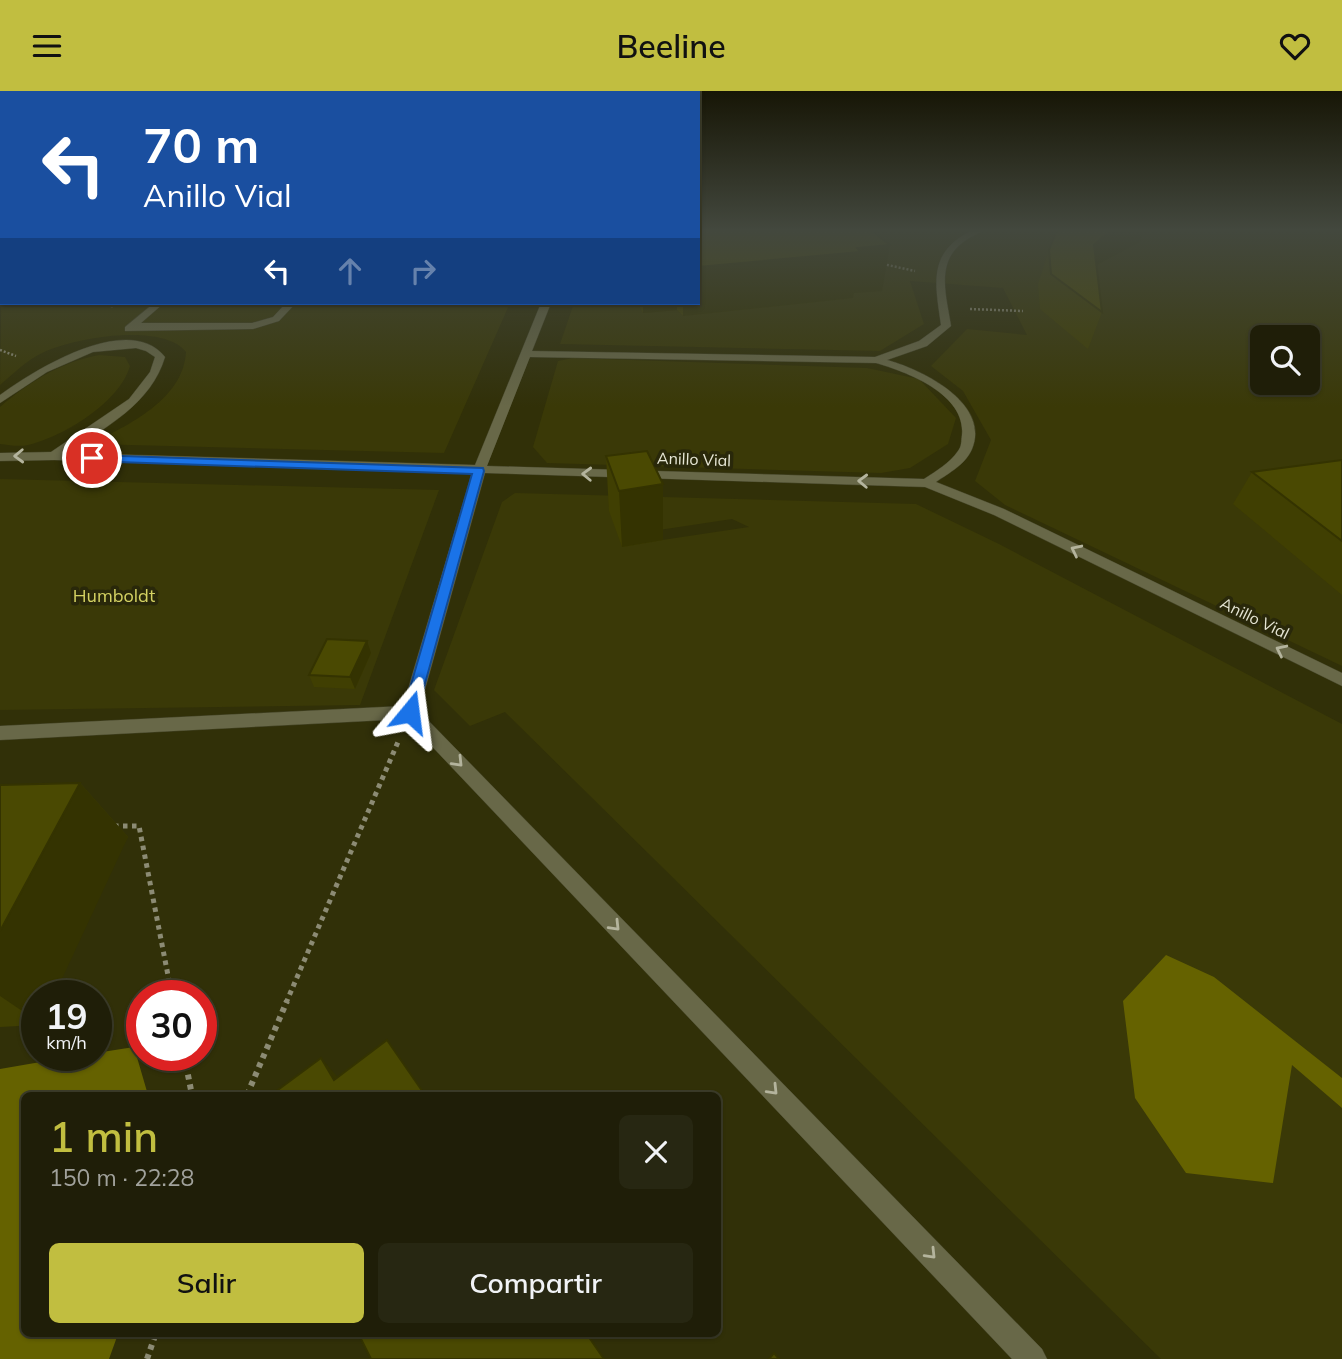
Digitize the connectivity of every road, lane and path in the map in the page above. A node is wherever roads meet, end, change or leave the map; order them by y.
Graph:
1 (941, 288) edge
2 (156, 305) edge
3 (290, 305) edge
4 (546, 305) edge
5 (942, 308) junction
6 (1023, 311) dead end
7 (132, 326) junction
8 (106, 346) junction
9 (526, 354) junction
10 (876, 360) junction
11 (0, 400) edge
12 (54, 456) junction
13 (0, 457) edge
14 (479, 471) junction
15 (927, 483) junction
16 (1342, 680) edge
17 (410, 712) junction
18 (0, 733) edge
19 (111, 826) dead end
20 (169, 980) edge
21 (187, 1071) edge
22 (191, 1092) edge
23 (248, 1092) edge
24 (155, 1337) edge
25 (147, 1359) edge
26 (1032, 1359) edge

1 - 5 street
2 - 7 street
3 - 7 street
4 - 9 street
5 - 6 path
5 - 10 street
7 - 8 street
8 - 11 street
8 - 12 street
9 - 10 street
9 - 14 street
10 - 15 street
12 -> 13 street, Anillo Vial
12 - 14 street, Anillo Vial
15 -> 14 street, Anillo Vial
14 - 17 street
16 -> 15 street, Anillo Vial
17 - 18 street
17 - 23 path
17 -> 26 street
19 - 20 path
21 - 22 path
24 - 25 path

